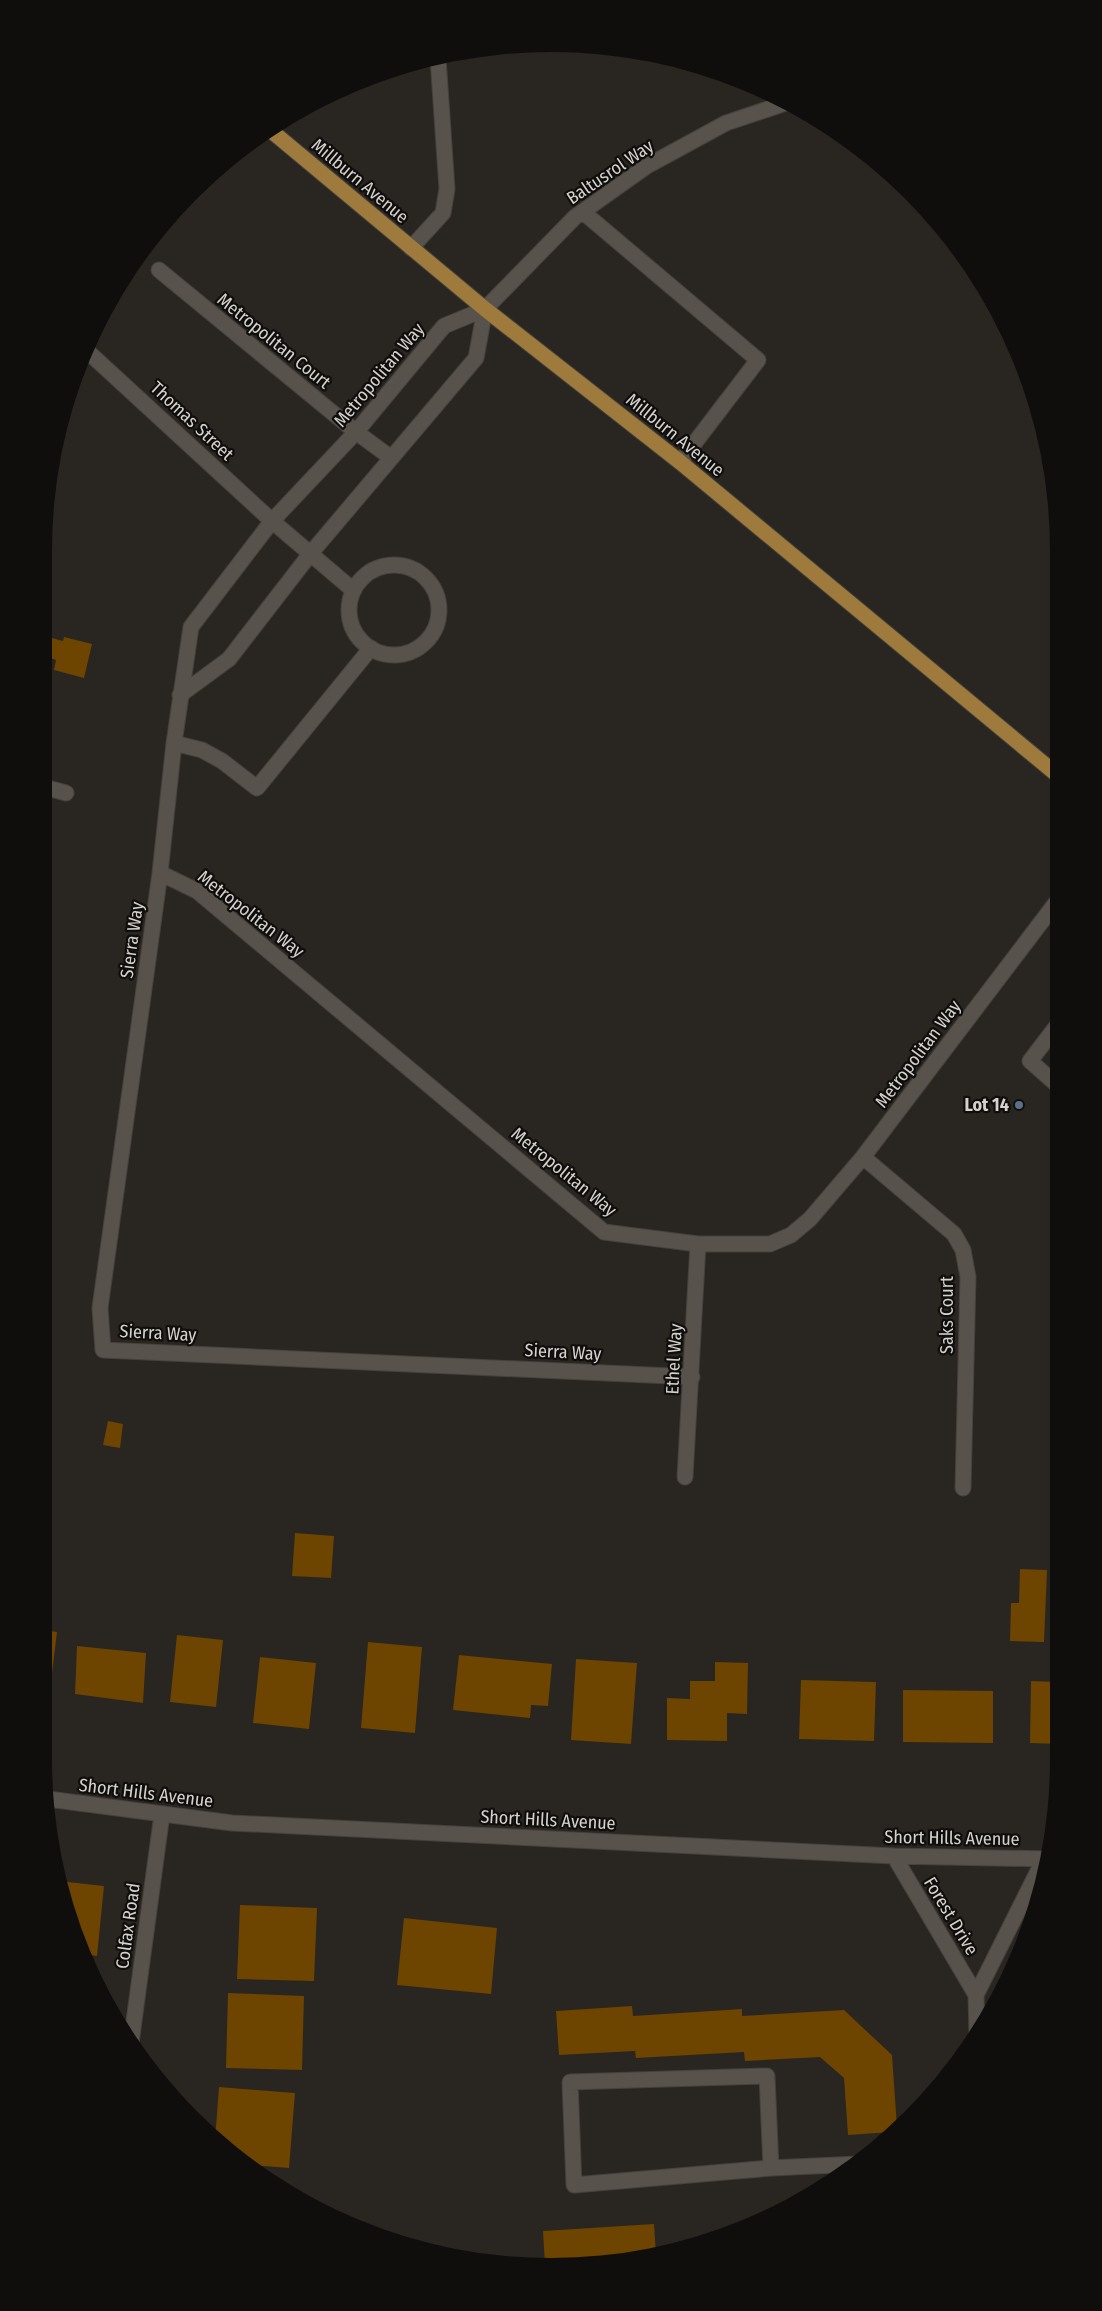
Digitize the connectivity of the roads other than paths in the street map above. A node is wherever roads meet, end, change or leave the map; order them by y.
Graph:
1 (439, 65) edge
2 (776, 106) edge
3 (277, 135) edge
4 (583, 212) junction
5 (411, 248) junction
6 (159, 270) dead end
7 (485, 309) junction
8 (92, 356) edge
9 (356, 432) junction
10 (390, 457) junction
11 (680, 462) junction
12 (272, 521) junction
13 (311, 553) junction
14 (353, 590) junction
15 (371, 648) junction
16 (180, 694) junction
17 (174, 743) junction
18 (1050, 769) edge
19 (52, 789) edge
20 (66, 792) dead end
21 (160, 873) junction
22 (1050, 911) edge
23 (1050, 1035) edge
24 (1050, 1079) edge
25 (863, 1157) junction
26 (698, 1244) junction
27 (692, 1377) junction
28 (686, 1477) dead end
29 (963, 1488) dead end
30 (55, 1800) edge
31 (162, 1814) junction
32 (894, 1856) junction
33 (1040, 1859) edge
34 (1035, 1881) edge
35 (976, 1995) junction
36 (977, 2019) edge
37 (133, 2032) edge
38 (841, 2165) edge
39 (771, 2168) junction

1 - 5 street
2 - 4 street, Baltusrol Way
3 - 5 main road, Millburn Avenue
4 - 7 street, Baltusrol Way
4 - 11 street
5 - 7 main road, Millburn Avenue
6 - 9 street, Metropolitan Court
7 - 9 street, Metropolitan Way
7 - 10 street
7 - 11 main road, Millburn Avenue
8 - 12 street, Thomas Street
9 - 10 street, Metropolitan Court
9 - 12 street, Metropolitan Way
10 - 13 street
11 - 18 main road, Millburn Avenue
12 - 13 street, Thomas Street
12 - 16 street, Metropolitan Way
13 - 14 street, Thomas Street
13 - 16 street
14 - 15 street
14 - 15 street
15 - 17 street
16 - 17 street, Metropolitan Way
17 - 21 street, Metropolitan Way
19 - 20 street
21 - 26 street, Metropolitan Way
21 - 27 street, Sierra Way
22 - 25 street, Metropolitan Way
23 - 24 street
25 - 26 street, Metropolitan Way
25 - 29 street, Saks Court
26 - 27 street, Ethel Way
27 - 28 street, Ethel Way
30 - 31 street, Short Hills Avenue
31 - 32 street, Short Hills Avenue
31 - 37 street, Colfax Road
32 - 33 street, Short Hills Avenue
32 - 35 street, Forest Drive
34 - 35 street, Forest Drive
35 - 36 street, Forest Drive
38 - 39 street
39 - 39 street

